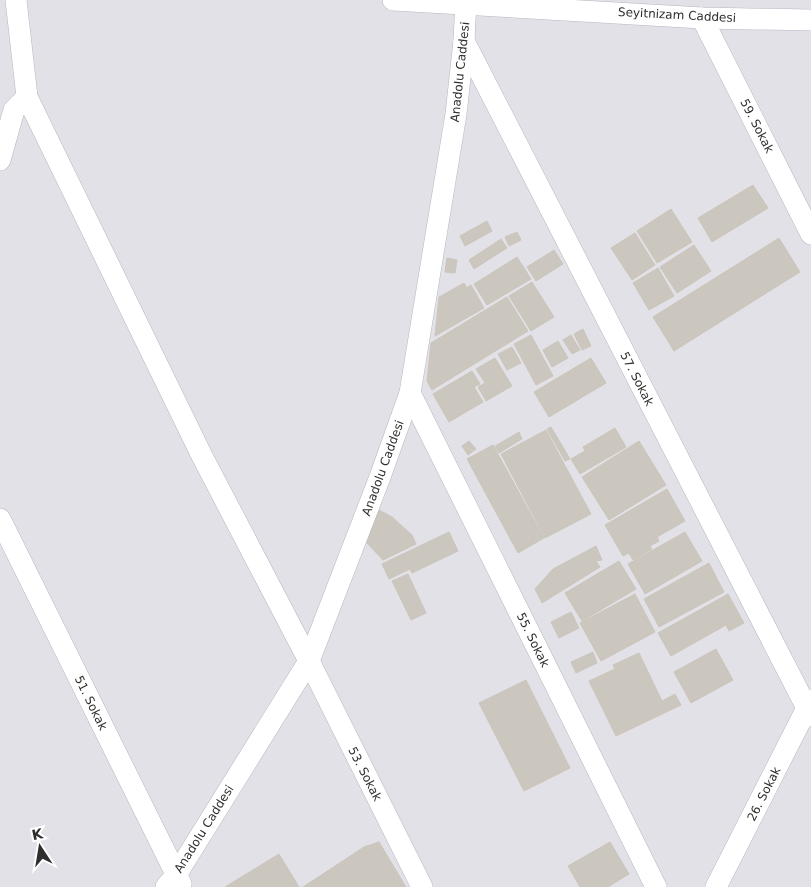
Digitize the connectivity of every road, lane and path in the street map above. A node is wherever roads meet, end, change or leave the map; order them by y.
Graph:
1 (16, 0) edge
2 (393, 0) edge
3 (466, 2) edge
4 (702, 18) junction
5 (811, 20) edge
6 (464, 41) junction
7 (27, 97) junction
8 (0, 160) edge
9 (811, 234) edge
10 (410, 393) junction
11 (0, 519) edge
12 (309, 662) junction
13 (810, 708) edge
14 (175, 883) edge
15 (422, 887) edge
16 (656, 887) edge
17 (716, 887) edge

1 - 7 street, 53. Sokak
2 - 3 street, Seyitnizam Caddesi
3 - 4 street, Seyitnizam Caddesi
3 - 6 street, Anadolu Caddesi
4 - 5 street, Seyitnizam Caddesi
4 - 9 street, 59. Sokak
6 - 10 street, Anadolu Caddesi
6 - 13 street, 57. Sokak
7 - 8 street
7 - 12 street, 53. Sokak
10 - 12 street, Anadolu Caddesi
10 - 16 street, 55. Sokak
11 - 14 street, 51. Sokak
12 - 14 street, Anadolu Caddesi
12 - 15 street, 53. Sokak
13 - 17 street, 26. Sokak

